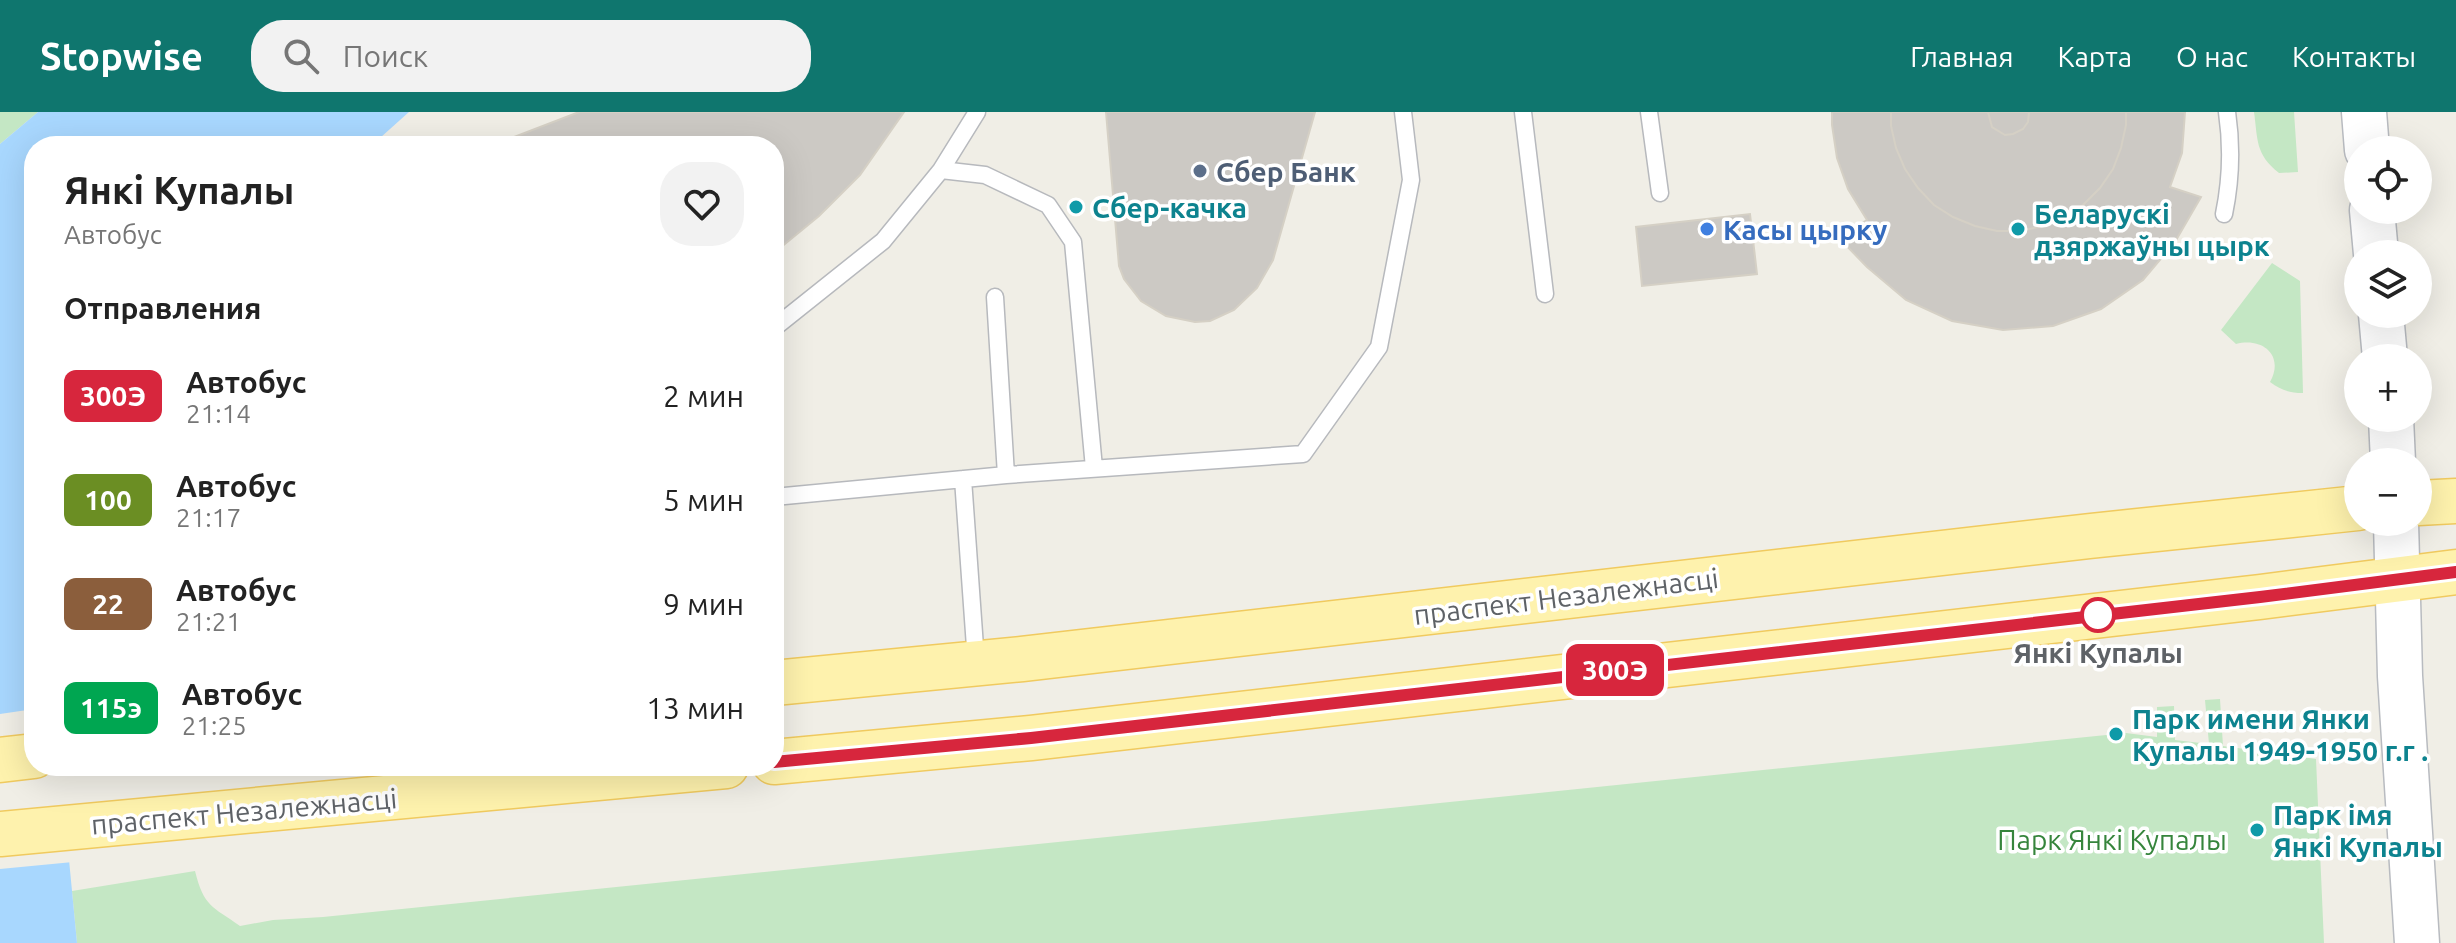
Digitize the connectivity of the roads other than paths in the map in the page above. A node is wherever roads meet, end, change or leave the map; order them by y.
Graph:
1 (977, 112) edge
2 (1403, 112) edge
3 (1523, 112) edge
4 (1649, 112) edge
5 (2227, 112) edge
6 (2364, 112) edge
7 (2366, 136) edge
8 (941, 170) junction
9 (1660, 193) dead end
10 (2224, 214) dead end
11 (1545, 294) dead end
12 (995, 297) dead end
13 (784, 320) edge
14 (1094, 468) junction
15 (1006, 475) junction
16 (963, 479) junction
17 (784, 496) edge
18 (2456, 501) edge
19 (2432, 502) edge
20 (2344, 509) edge
21 (2396, 536) edge
22 (2456, 572) edge
23 (2398, 580) junction
24 (976, 663) junction
25 (784, 682) edge
26 (24, 757) edge
27 (0, 760) edge
28 (784, 761) edge
29 (617, 776) edge
30 (0, 834) edge
31 (2417, 943) edge

1 - 8 lane
2 - 14 lane
3 - 11 lane
4 - 9 lane
5 - 10 lane
6 - 7 main road
8 - 13 lane
8 - 14 lane
12 - 15 lane
14 - 15 lane
15 - 16 lane
16 - 17 lane
16 - 24 lane
18 - 19 main road
20 - 24 main road, праспект Незалежнасці
21 - 23 main road
22 - 23 main road
23 - 28 main road
23 - 31 main road
24 - 25 main road, праспект Незалежнасці
26 - 27 main road
29 - 30 main road, праспект Незалежнасці

